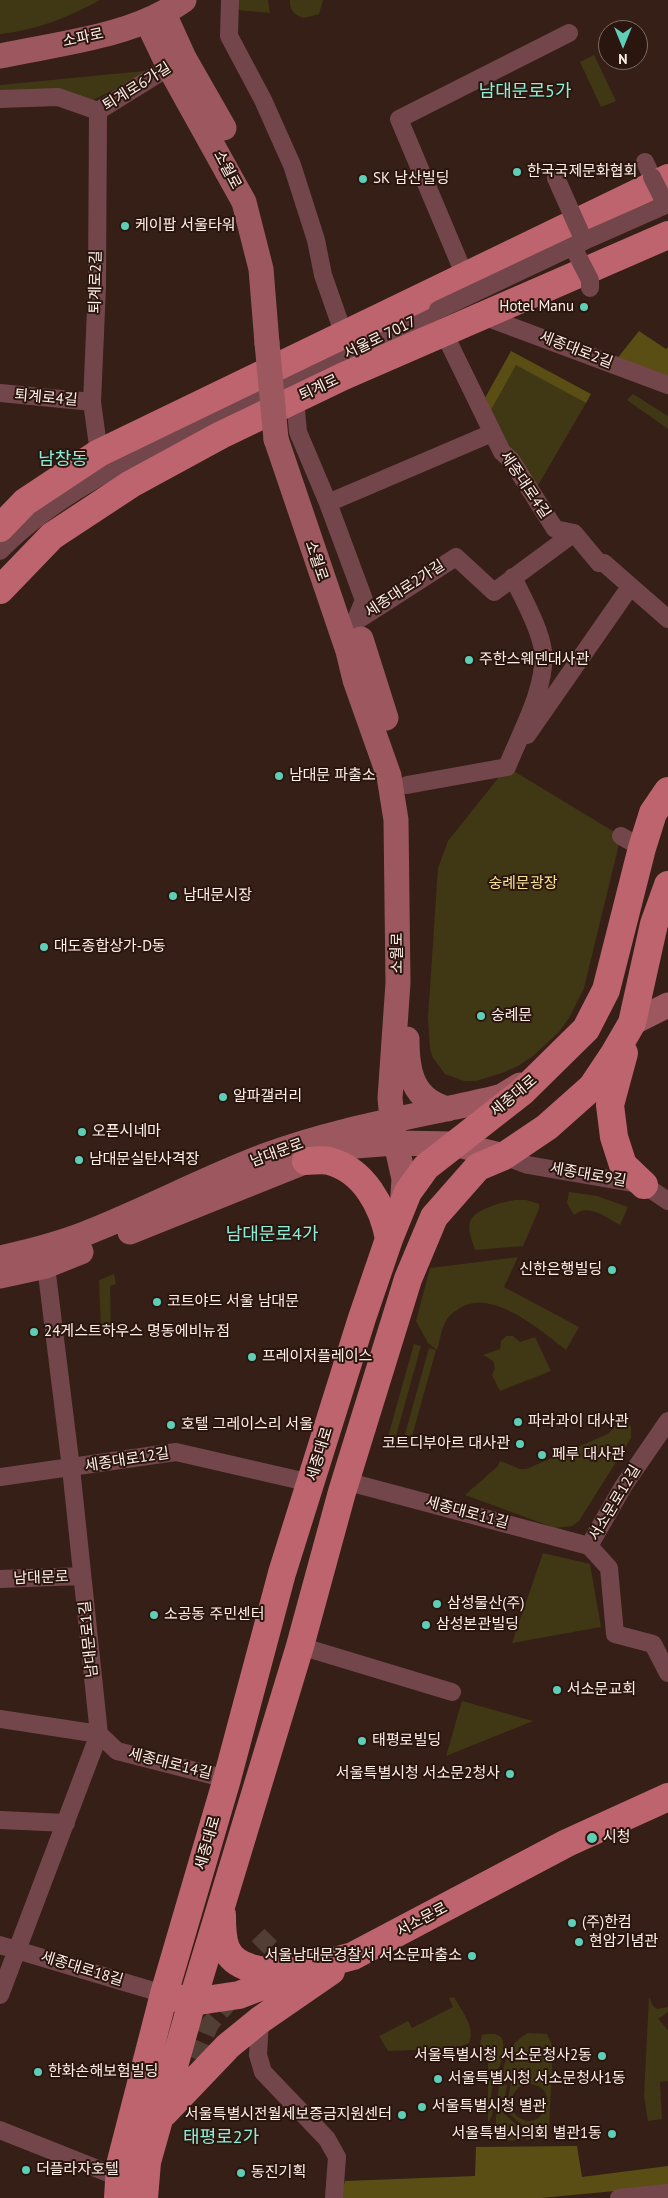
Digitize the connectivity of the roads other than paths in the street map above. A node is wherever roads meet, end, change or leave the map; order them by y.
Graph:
1 (184, 0) edge
2 (230, 0) edge
3 (155, 18) junction
4 (569, 32) dead end
5 (0, 56) edge
6 (177, 62) junction
7 (0, 99) edge
8 (98, 111) junction
9 (645, 162) dead end
10 (556, 178) dead end
11 (668, 198) edge
12 (668, 235) edge
13 (578, 244) junction
14 (465, 276) junction
15 (590, 288) dead end
16 (483, 316) junction
17 (441, 321) junction
18 (344, 335) junction
19 (668, 385) edge
20 (0, 393) edge
21 (295, 399) junction
22 (92, 402) junction
23 (492, 433) junction
24 (282, 435) junction
25 (99, 453) junction
26 (328, 503) junction
27 (0, 528) edge
28 (574, 533) junction
29 (0, 551) edge
30 (513, 577) junction
31 (630, 587) junction
32 (0, 590) edge
33 (668, 619) edge
34 (355, 622) junction
35 (510, 760) junction
36 (407, 785) junction
37 (668, 791) edge
38 (668, 885) edge
39 (668, 1005) edge
40 (668, 1012) edge
41 (632, 1023) junction
42 (555, 1060) junction
43 (448, 1109) junction
44 (393, 1132) junction
45 (454, 1144) junction
46 (504, 1156) junction
47 (306, 1161) junction
48 (644, 1185) junction
49 (668, 1201) edge
50 (401, 1211) junction
51 (389, 1239) junction
52 (0, 1258) edge
53 (46, 1266) junction
54 (0, 1276) edge
55 (362, 1318) junction
56 (394, 1324) junction
57 (668, 1421) edge
58 (71, 1468) junction
59 (0, 1477) edge
60 (345, 1480) junction
61 (311, 1484) junction
62 (589, 1546) junction
63 (82, 1576) junction
64 (0, 1579) edge
65 (661, 1642) edge
66 (300, 1646) junction
67 (668, 1672) edge
68 (452, 1692) dead end
69 (0, 1719) edge
70 (99, 1734) junction
71 (227, 1779) junction
72 (668, 1797) edge
73 (0, 1820) edge
74 (66, 1823) junction
75 (224, 1892) junction
76 (0, 1945) edge
77 (18, 1950) junction
78 (353, 1956) junction
79 (309, 1968) junction
80 (164, 1994) junction
81 (0, 1995) edge
82 (192, 2002) junction
83 (260, 2020) junction
84 (161, 2116) junction
85 (0, 2130) edge
86 (118, 2188) edge
87 (668, 2193) edge
88 (144, 2198) edge
89 (334, 2198) edge
90 (619, 2198) edge

1 - 3 main road
2 - 18 street
3 - 5 main road, 소파로
3 - 6 main road, 소월로
4 - 14 street
6 - 8 street, 퇴계로6가길
6 - 24 main road, 소월로
7 - 8 street, 퇴계로6가길
8 - 22 street, 퇴계로2길
9 - 11 street, bridge
10 - 13 street, bridge
11 - 13 street, 서울로 7017, bridge
11 - 14 main road
12 - 16 main road, 퇴계로
13 - 15 street, bridge
13 - 17 street, 서울로 7017, bridge
14 - 18 main road
16 - 17 main road, 퇴계로
16 - 19 street, 세종대로2길
17 - 21 main road, 퇴계로
17 - 23 street, 세종대로4길
17 - 29 street, 서울로 7017
18 - 25 main road
20 - 22 street, 퇴계로4길
21 - 26 street, 소월로
21 - 32 main road, 퇴계로
22 - 25 street, 퇴계로2길
23 - 26 street
23 - 28 street, 세종대로4길
24 - 34 main road, 소월로
24 - 44 main road, 소월로
25 - 27 main road
26 - 34 street, 소월로
28 - 30 street, 세종대로2가길
28 - 31 street, 세종대로4길
30 - 34 street, 세종대로2가길
30 - 35 street
31 - 33 street, 세종대로4길
31 - 35 street
34 - 36 main road, 소월로
35 - 36 street
36 - 43 main road, 소월로
37 - 42 main road, 세종대로
38 - 41 main road, 세종대로
39 - 41 main road
40 - 41 main road
41 - 46 main road, 세종대로
41 - 48 main road
42 - 43 main road, 남대문로
42 - 45 main road, 세종대로
43 - 44 main road, 남대문로
44 - 45 main road, 남대문로
44 - 47 main road, 남대문로
44 - 50 main road, 소월로
44 - 52 main road, 남대문로
45 - 46 main road, 남대문로
45 - 50 main road, 세종대로
46 - 48 street, 세종대로9길
46 - 56 main road, 세종대로
47 - 51 main road
47 - 53 main road, 남대문로
48 - 49 street, 세종대로9길
50 - 51 main road, 세종대로
51 - 55 main road, 세종대로
53 - 54 main road, 남대문로
53 - 58 street, 남대문로1길
55 - 56 main road
55 - 61 main road, 세종대로
56 - 60 main road, 세종대로
57 - 62 street, 서소문로12길
58 - 59 street, 세종대로12길
58 - 61 street, 세종대로12길
58 - 63 street, 남대문로1길
60 - 62 street, 세종대로11길
60 - 66 main road, 세종대로
61 - 71 main road, 세종대로
62 - 65 street, 서소문로12길
63 - 64 street, 남대문로
63 - 70 street, 남대문로1길
65 - 67 street, 서소문로12길
66 - 68 street
66 - 75 main road, 세종대로
69 - 70 street
70 - 71 street, 세종대로14길
70 - 74 street, 남대문로1길
71 - 80 main road, 세종대로
72 - 78 main road, 서소문로
73 - 74 street
74 - 77 street, 남대문로1길
75 - 79 main road
75 - 82 main road, 세종대로
76 - 77 street, 세종대로18길
77 - 80 street, 세종대로18길
77 - 81 street, 남대문로1길
78 - 79 main road, 서소문로
78 - 83 main road
79 - 82 main road, 서소문로
80 - 82 main road, 서소문로
80 - 86 main road, 세종대로
82 - 84 main road, 세종대로
83 - 84 main road
83 - 89 street
84 - 88 main road, 세종대로
85 - 86 street
87 - 90 street

